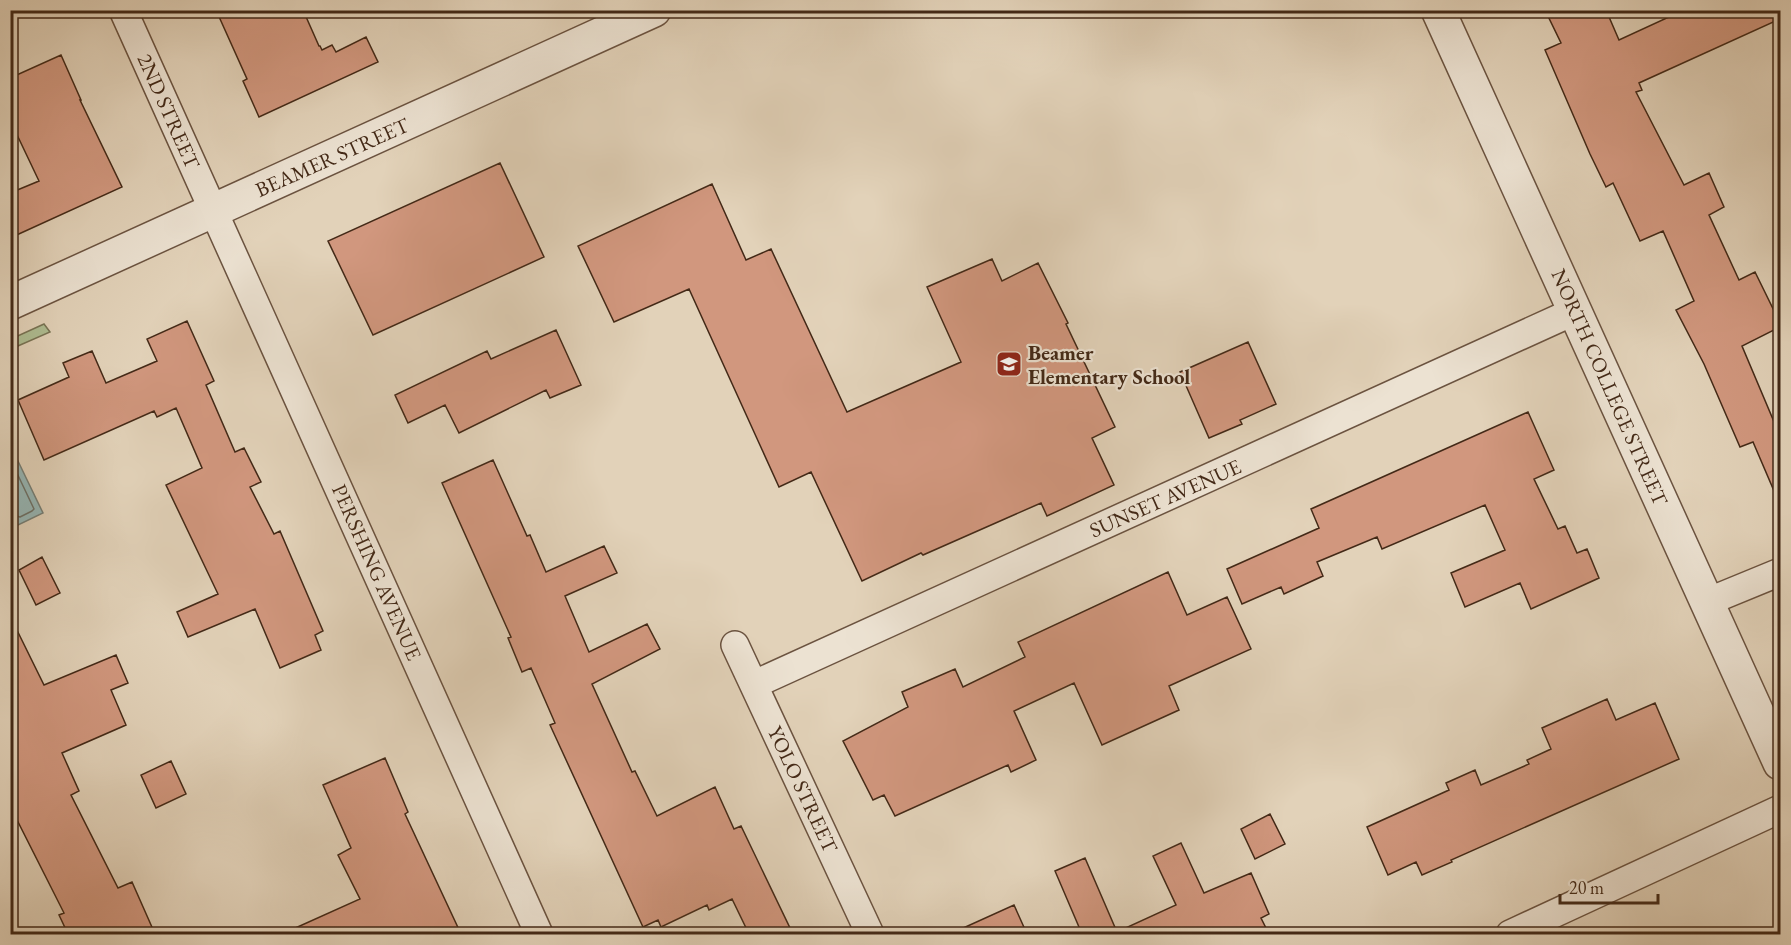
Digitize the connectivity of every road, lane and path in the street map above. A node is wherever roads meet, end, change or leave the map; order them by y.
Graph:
1 (123, 10) edge
2 (654, 10) edge
3 (1438, 10) edge
4 (214, 211) junction
5 (10, 303) edge
6 (1575, 311) junction
7 (1780, 572) edge
8 (1707, 602) junction
9 (735, 645) dead end
10 (755, 684) junction
11 (1780, 763) edge
12 (1780, 809) edge
13 (539, 934) edge
14 (870, 934) edge
15 (1510, 934) edge

1 - 4 street, 2ND STREET
2 - 4 street, BEAMER STREET
3 - 6 street, NORTH COLLEGE STREET
4 - 5 street, BEAMER STREET
4 - 13 street, PERSHING AVENUE
6 - 8 street, NORTH COLLEGE STREET
6 - 10 street, SUNSET AVENUE
7 - 8 street
8 - 11 street, NORTH COLLEGE STREET
9 - 10 street, YOLO STREET
10 - 14 street, YOLO STREET
12 - 15 street

